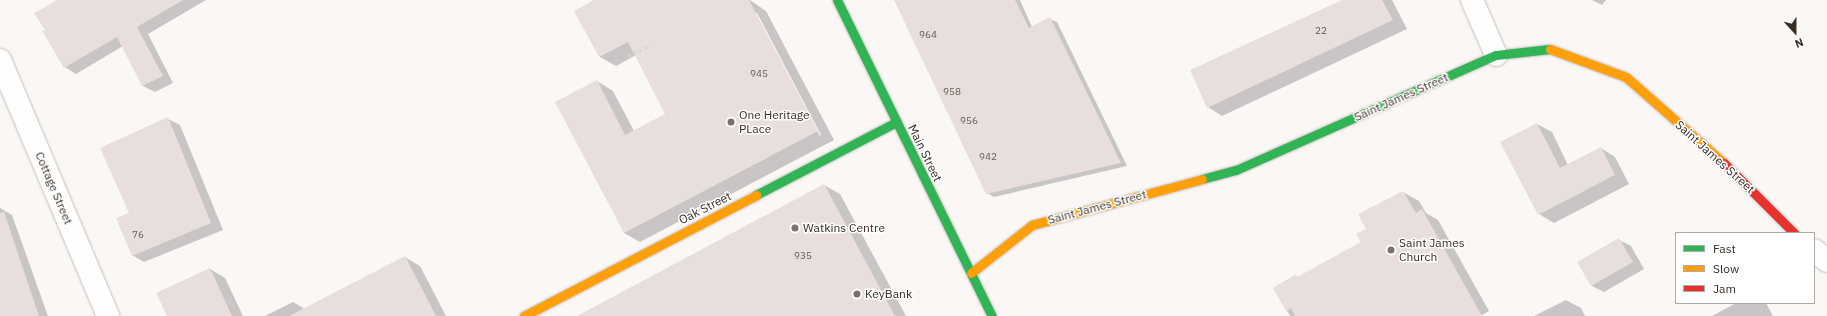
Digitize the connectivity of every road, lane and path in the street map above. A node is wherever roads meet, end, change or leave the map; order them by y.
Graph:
1 (838, 0) edge
2 (1472, 0) edge
3 (651, 45) dead end
4 (1496, 55) junction
5 (628, 56) dead end
6 (0, 60) edge
7 (896, 122) junction
8 (1793, 232) edge
9 (1815, 251) edge
10 (1827, 261) edge
11 (971, 273) junction
12 (108, 316) edge
13 (524, 316) edge
14 (992, 316) edge

1 - 7 street, Main Street
2 - 4 street
3 - 5 path
4 - 8 street, Saint James Street
4 - 11 street, Saint James Street
6 - 12 street, Cottage Street
7 - 11 street, Main Street
7 - 13 street, Oak Street
9 - 10 street
11 - 14 street, Main Street

